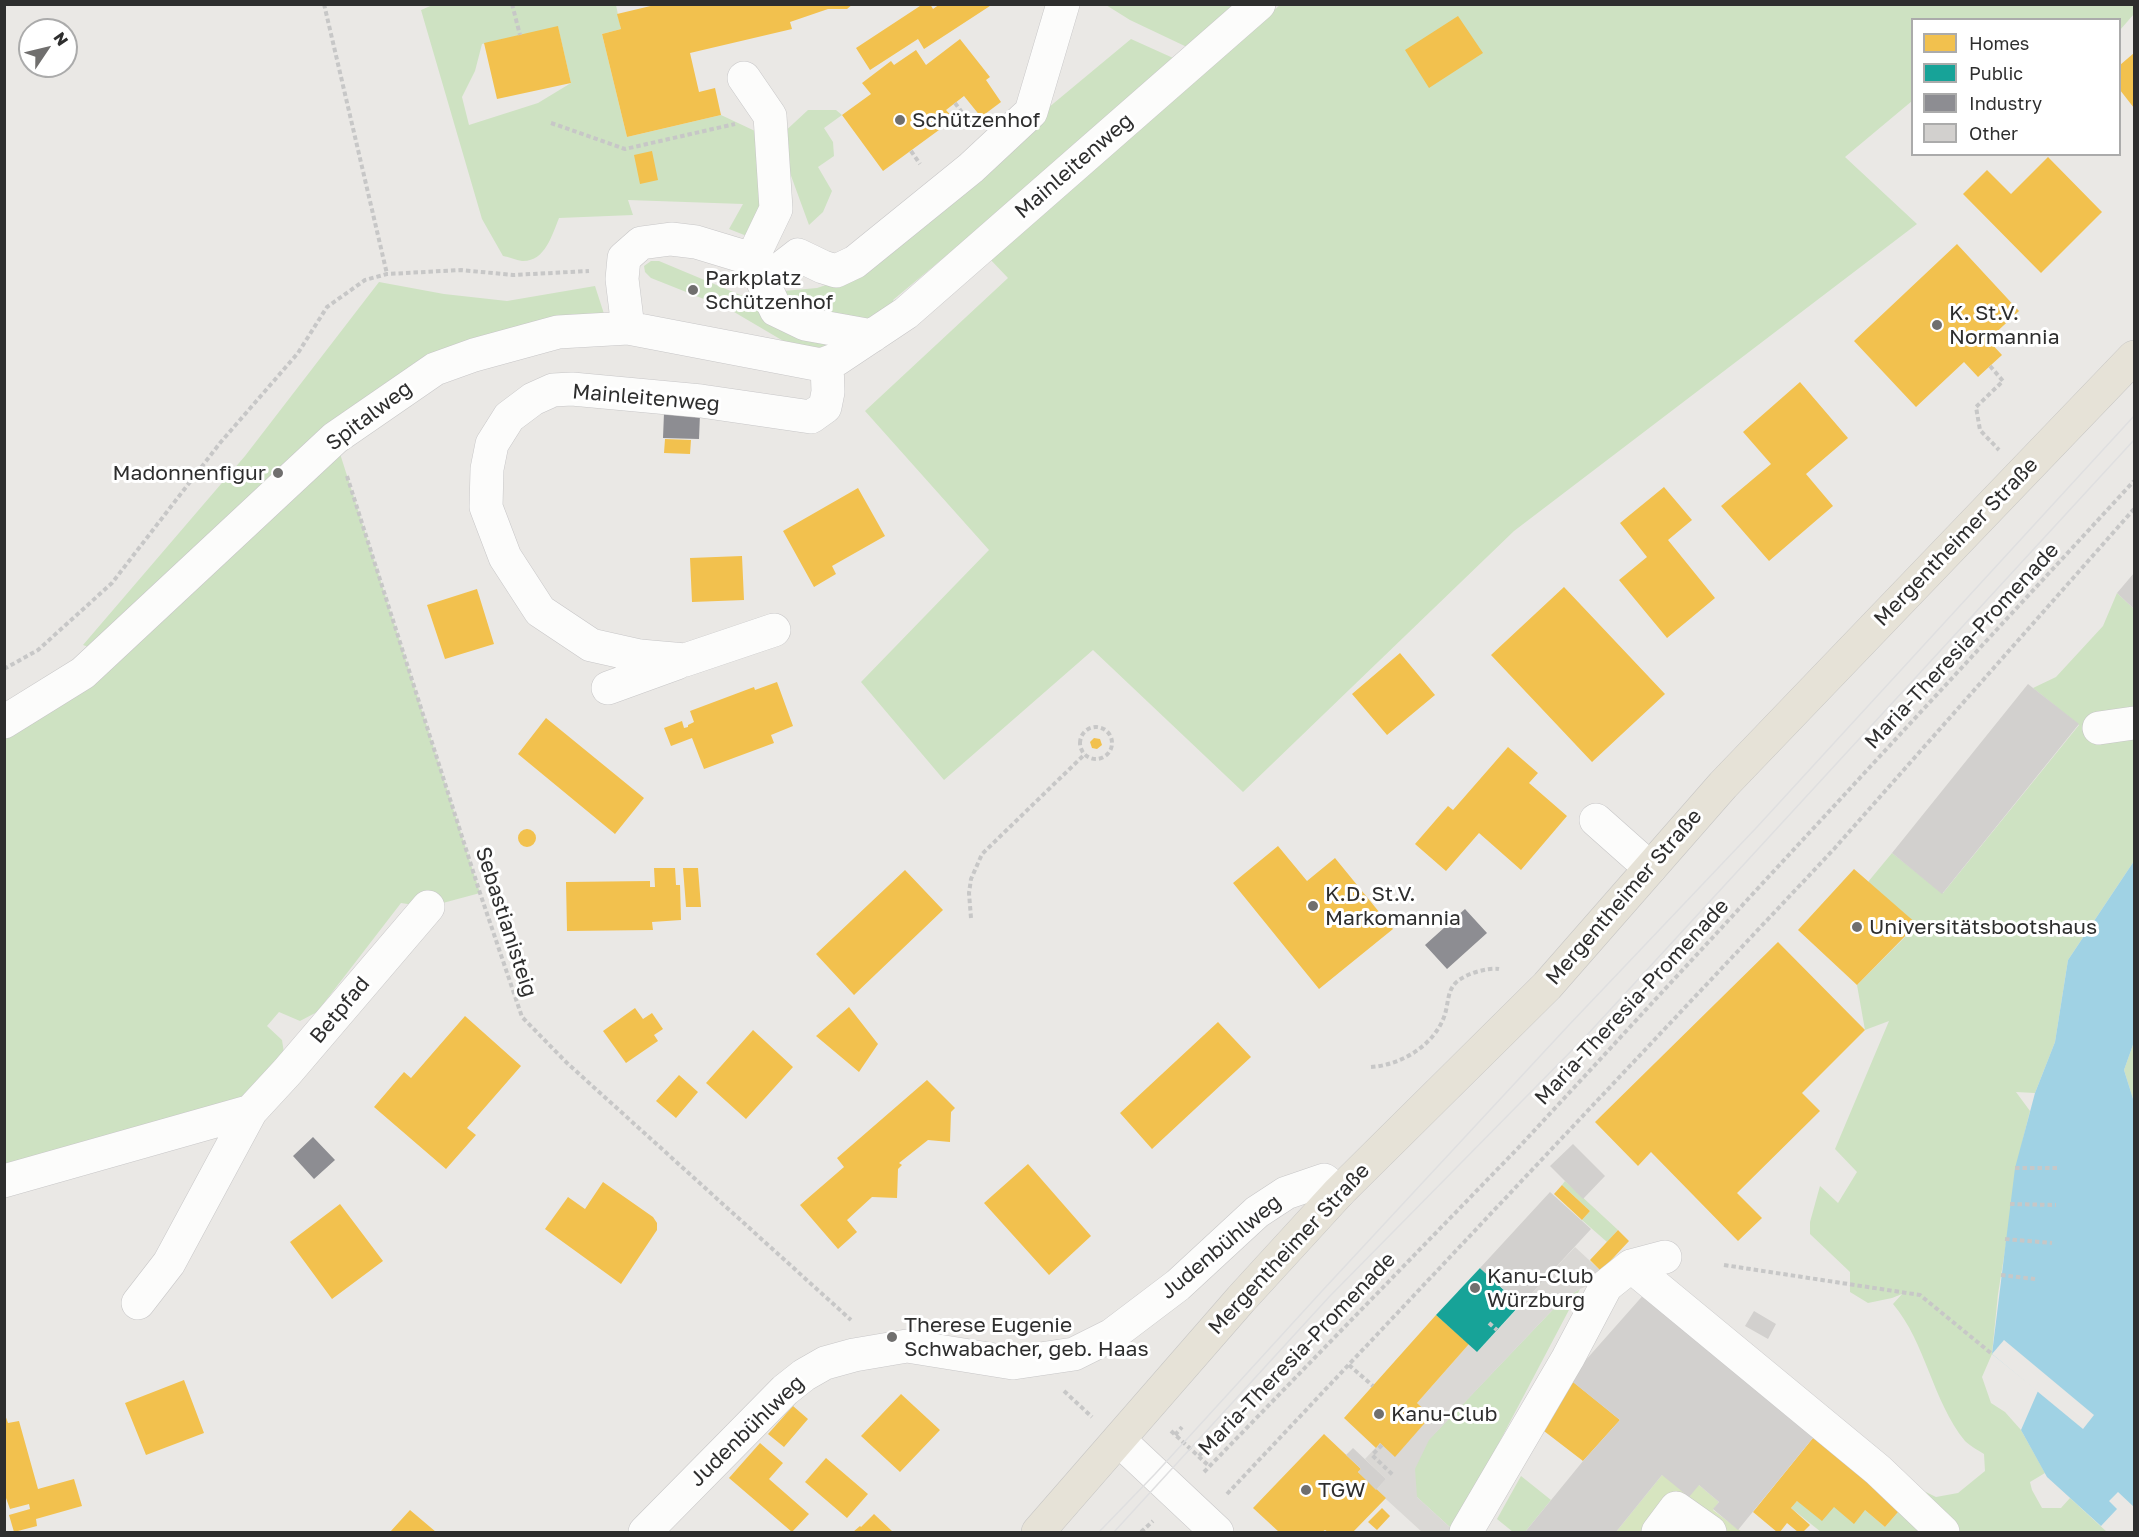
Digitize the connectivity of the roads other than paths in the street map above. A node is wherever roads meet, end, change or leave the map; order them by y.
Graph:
1 (1064, 4) edge
2 (1260, 4) edge
3 (744, 78) dead end
4 (758, 270) junction
5 (628, 328) junction
6 (872, 336) junction
7 (2134, 357) edge
8 (824, 364) junction
9 (774, 630) dead end
10 (685, 660) junction
11 (608, 688) dead end
12 (4, 722) edge
13 (2134, 723) edge
14 (2099, 728) dead end
15 (1596, 820) dead end
16 (1650, 868) junction
17 (428, 907) dead end
18 (251, 1111) junction
19 (4, 1181) edge
20 (1339, 1192) junction
21 (1665, 1257) dead end
22 (1631, 1266) junction
23 (138, 1303) dead end
24 (1119, 1440) junction
25 (1200, 1517) edge
26 (645, 1533) edge
27 (1038, 1533) edge
28 (1466, 1533) edge
29 (1658, 1533) edge
30 (1710, 1533) edge
31 (1943, 1533) edge

1 - 4 street
2 - 6 street, Mainleitenweg
3 - 4 street
4 - 5 street
4 - 6 street
5 - 8 street, Spitalweg
5 - 12 street, Spitalweg
6 - 8 street, Mainleitenweg
7 - 16 main road, Mergentheimer Straße
8 - 10 street, Mainleitenweg
9 - 10 street, Mainleitenweg
10 - 11 street, Mainleitenweg
13 - 14 street
15 - 16 street
16 - 20 main road, Mergentheimer Straße
17 - 18 street, Betpfad
18 - 19 street
18 - 23 street, Betpfad
20 - 24 main road, Mergentheimer Straße
20 - 26 street, Judenbühlweg
21 - 22 street
22 - 28 street
22 - 31 street
24 - 25 street
24 - 27 main road, Mergentheimer Straße
29 - 30 street

